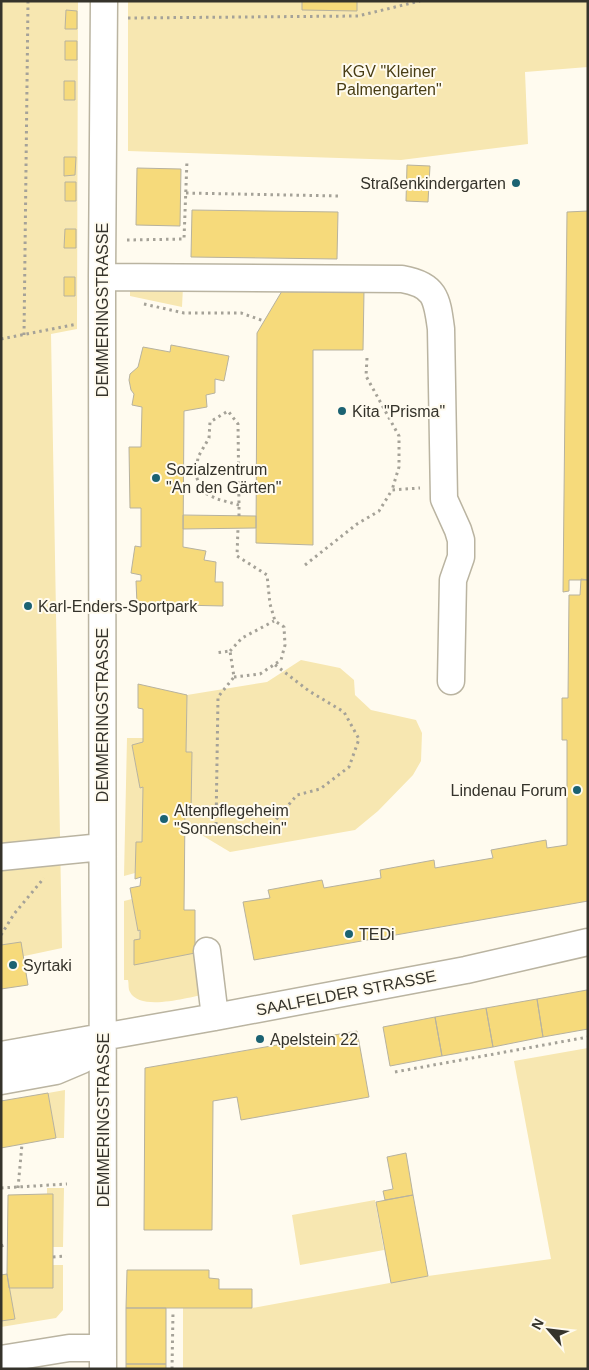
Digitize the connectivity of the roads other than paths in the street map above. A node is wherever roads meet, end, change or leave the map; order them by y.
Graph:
1 (113, 10) edge
2 (102, 277) junction
3 (451, 681) dead end
4 (102, 847) junction
5 (1, 857) edge
6 (588, 942) edge
7 (207, 951) dead end
8 (215, 1017) junction
9 (102, 1038) junction
10 (1, 1055) edge
11 (1, 1080) edge
12 (103, 1358) edge
13 (1, 1359) edge

1 - 2 street, DEMMERINGSTRASSE
2 - 3 street
2 - 4 street, DEMMERINGSTRASSE
4 - 5 street
4 - 9 street, DEMMERINGSTRASSE
6 - 8 street, SAALFELDER STRASSE
7 - 8 street
8 - 9 street, SAALFELDER STRASSE
9 - 10 street, SAALFELDER STRASSE
9 - 11 street
9 - 12 street, DEMMERINGSTRASSE
12 - 13 street

